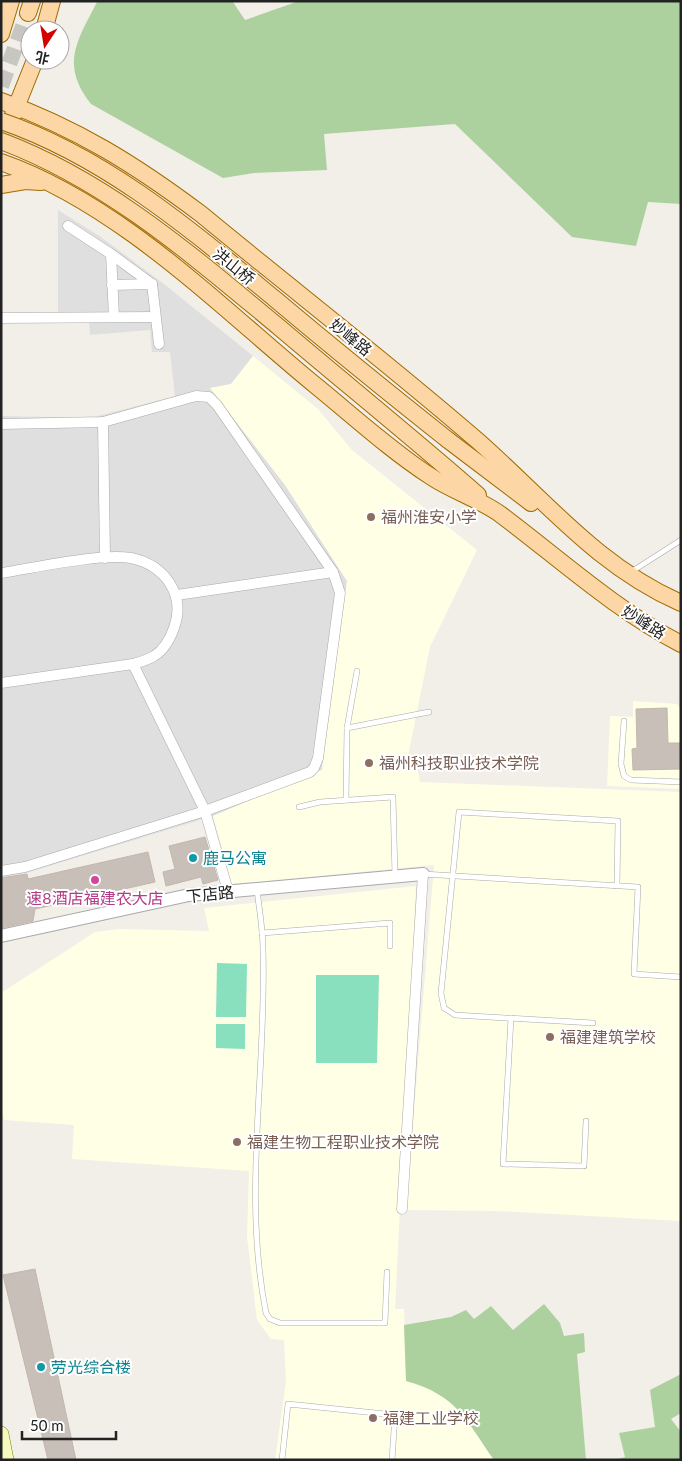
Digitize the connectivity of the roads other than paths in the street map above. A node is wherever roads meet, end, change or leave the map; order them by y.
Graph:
1 (5, 1) edge
2 (52, 1) edge
3 (23, 6) edge
4 (1, 10) edge
5 (47, 20) edge
6 (1, 34) edge
7 (31, 70) edge
8 (1, 101) edge
9 (18, 107) junction
10 (1, 121) edge
11 (1, 137) edge
12 (1, 142) edge
13 (1, 162) edge
14 (47, 182) junction
15 (1, 185) edge
16 (68, 226) dead end
17 (111, 254) junction
18 (152, 284) junction
19 (112, 285) junction
20 (114, 317) junction
21 (156, 317) junction
22 (1, 318) edge
23 (159, 344) dead end
24 (103, 422) junction
25 (1, 424) edge
26 (498, 513) junction
27 (681, 540) edge
28 (589, 546) junction
29 (105, 558) junction
30 (333, 572) junction
31 (1, 573) edge
32 (628, 573) junction
33 (177, 595) junction
34 (681, 603) edge
35 (681, 644) edge
36 (133, 664) junction
37 (357, 672) dead end
38 (1, 683) edge
39 (429, 712) dead end
40 (624, 721) dead end
41 (347, 728) junction
42 (681, 782) edge
43 (346, 800) junction
44 (299, 808) dead end
45 (205, 811) junction
46 (1, 871) edge
47 (423, 874) junction
48 (453, 875) junction
49 (395, 877) junction
50 (616, 886) junction
51 (257, 889) junction
52 (228, 891) junction
53 (262, 933) junction
54 (1, 936) edge
55 (390, 946) dead end
56 (681, 977) edge
57 (511, 1018) junction
58 (593, 1023) dead end
59 (586, 1121) dead end
60 (402, 1209) dead end
61 (386, 1272) dead end
62 (1, 1434) edge
63 (6, 1460) edge
64 (282, 1460) edge
65 (392, 1460) edge

1 - 4 main road
2 - 5 main road
3 - 6 main road
7 - 9 main road
8 - 9 main road, 妙峰路
9 - 11 main road
9 - 28 main road, 妙峰路
10 - 28 main road, 洪山桥, bridge
12 - 26 main road
13 - 14 main road, 妙峰路
14 - 15 main road
14 - 26 main road, 妙峰路
16 - 17 street
17 - 18 street
17 - 19 street
18 - 19 street
18 - 21 street
19 - 20 street
20 - 21 street
20 - 22 street
21 - 23 street
24 - 25 street
24 - 29 street
24 - 30 street
26 - 35 main road, 妙峰路
27 - 32 lane
28 - 32 main road, 妙峰路
29 - 31 street
29 - 33 street
30 - 33 street
30 - 45 street
32 - 34 main road, 妙峰路
33 - 36 street
36 - 38 street
36 - 45 street
37 - 41 lane
39 - 41 lane
40 - 42 lane
41 - 43 lane
43 - 44 lane
43 - 49 lane
45 - 46 street
45 - 52 street
47 - 48 lane
47 - 49 street, 下店路
47 - 60 street
48 - 50 lane
48 - 50 lane
48 - 57 lane
49 - 51 street, 下店路
50 - 56 lane
51 - 52 street, 下店路
51 - 53 lane
52 - 54 street, 下店路
53 - 55 lane
53 - 61 lane
57 - 58 lane
57 - 59 lane
62 - 63 main road
64 - 65 lane

